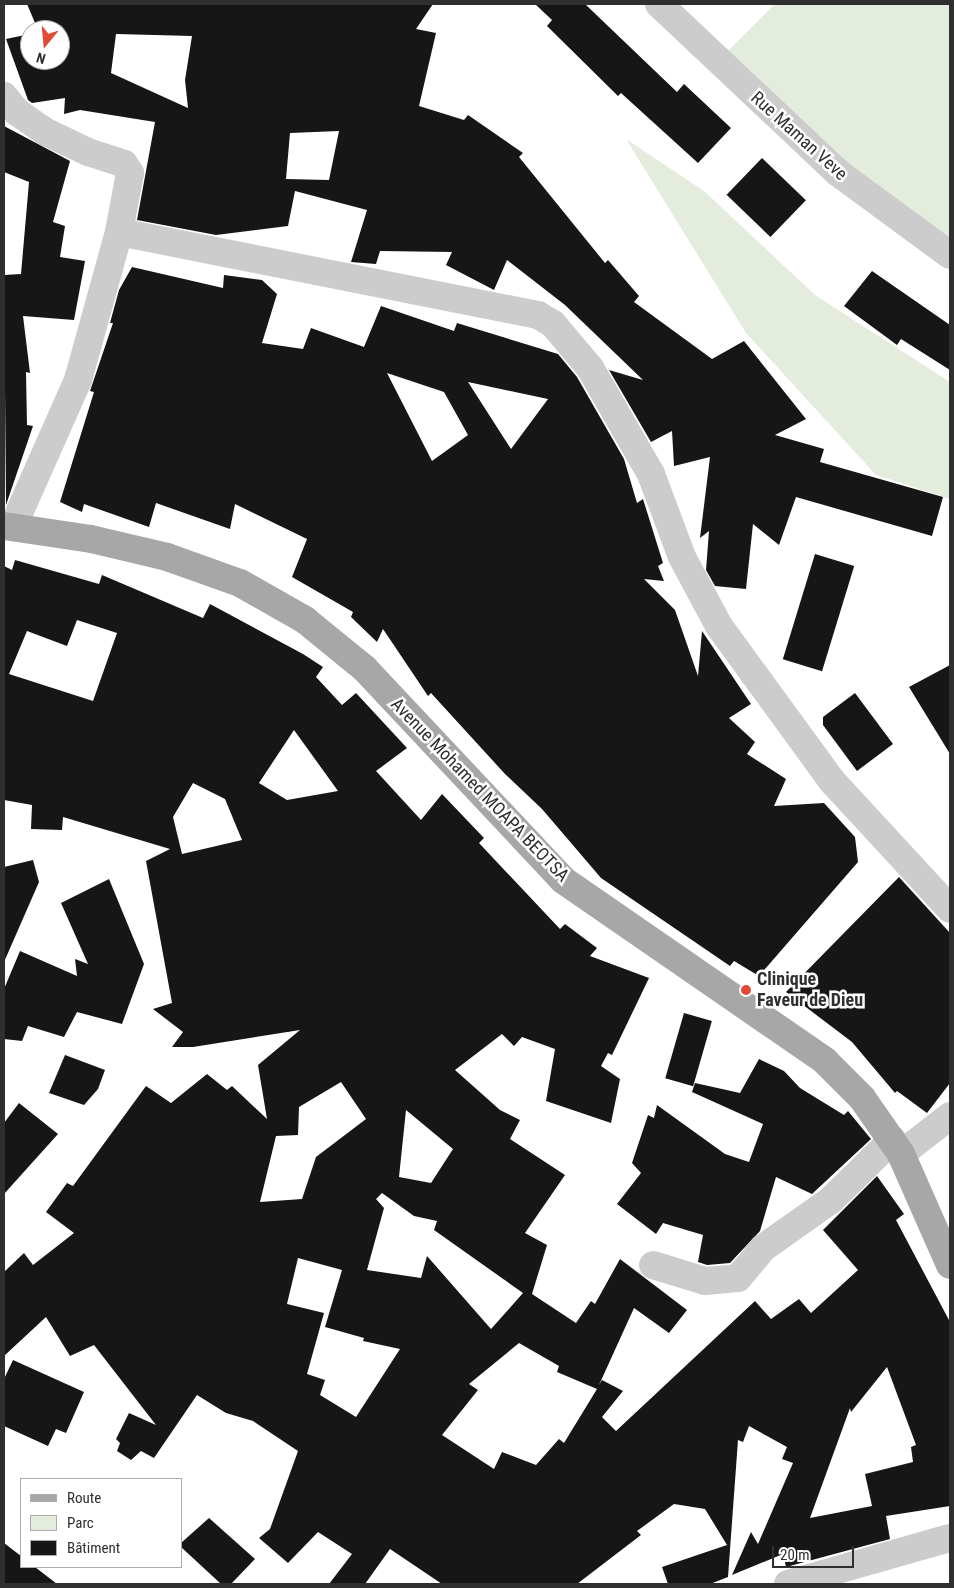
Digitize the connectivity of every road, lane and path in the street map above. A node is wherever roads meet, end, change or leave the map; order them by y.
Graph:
1 (659, 4) edge
2 (4, 100) edge
3 (119, 232) junction
4 (950, 255) edge
5 (9, 526) edge
6 (950, 909) edge
7 (950, 1116) edge
8 (897, 1147) junction
9 (653, 1265) dead end
10 (950, 1265) edge
11 (950, 1538) edge
12 (788, 1584) edge

1 - 4 street, Rue Maman Veve
2 - 3 street
3 - 5 street
3 - 6 street
5 - 8 main road, Avenue Mohamed MOAPA BEOTSA
7 - 8 street
8 - 9 street
8 - 10 main road, Avenue Mohamed MOAPA BEOTSA
11 - 12 street

